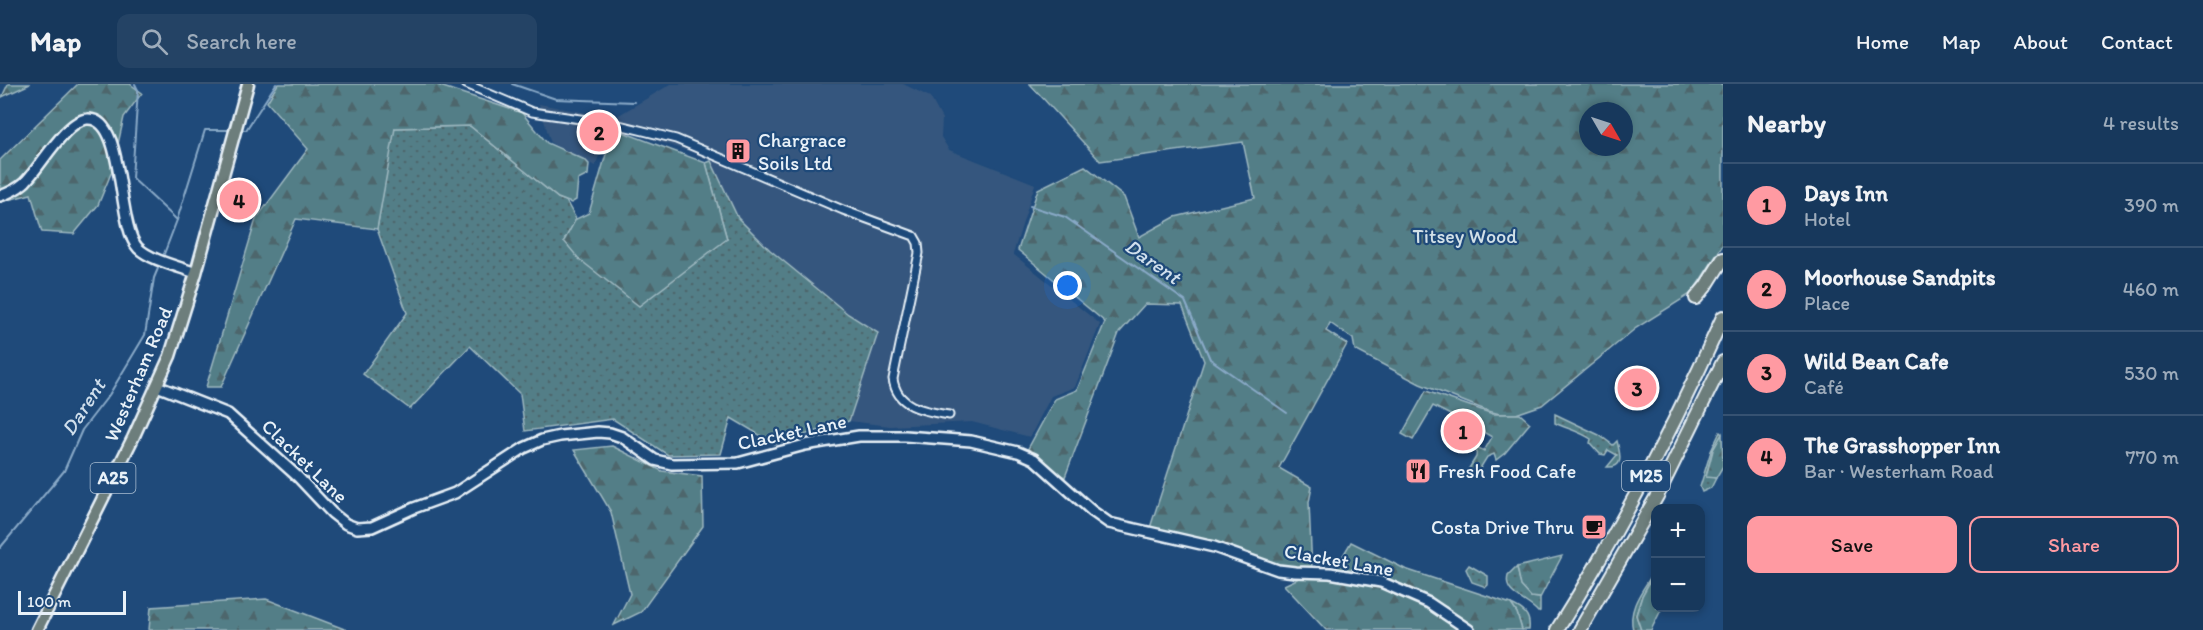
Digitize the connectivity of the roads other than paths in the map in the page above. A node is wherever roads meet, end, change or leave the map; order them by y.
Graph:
1 (248, 84) edge
2 (466, 84) edge
3 (0, 196) edge
4 (1723, 259) edge
5 (196, 273) junction
6 (1696, 298) dead end
7 (1723, 317) edge
8 (1723, 362) edge
9 (157, 386) junction
10 (949, 415) dead end
11 (37, 630) edge
12 (1469, 630) edge
13 (1557, 630) edge
14 (1580, 630) edge

1 - 5 main road, Westerham Road / A25
2 - 10 street
3 - 5 street
4 - 6 highway
5 - 9 main road, Westerham Road / A25
7 - 13 highway, M25
8 - 14 highway, M25
9 - 11 main road, Westerham Road / A25
9 - 12 street, Clacket Lane

